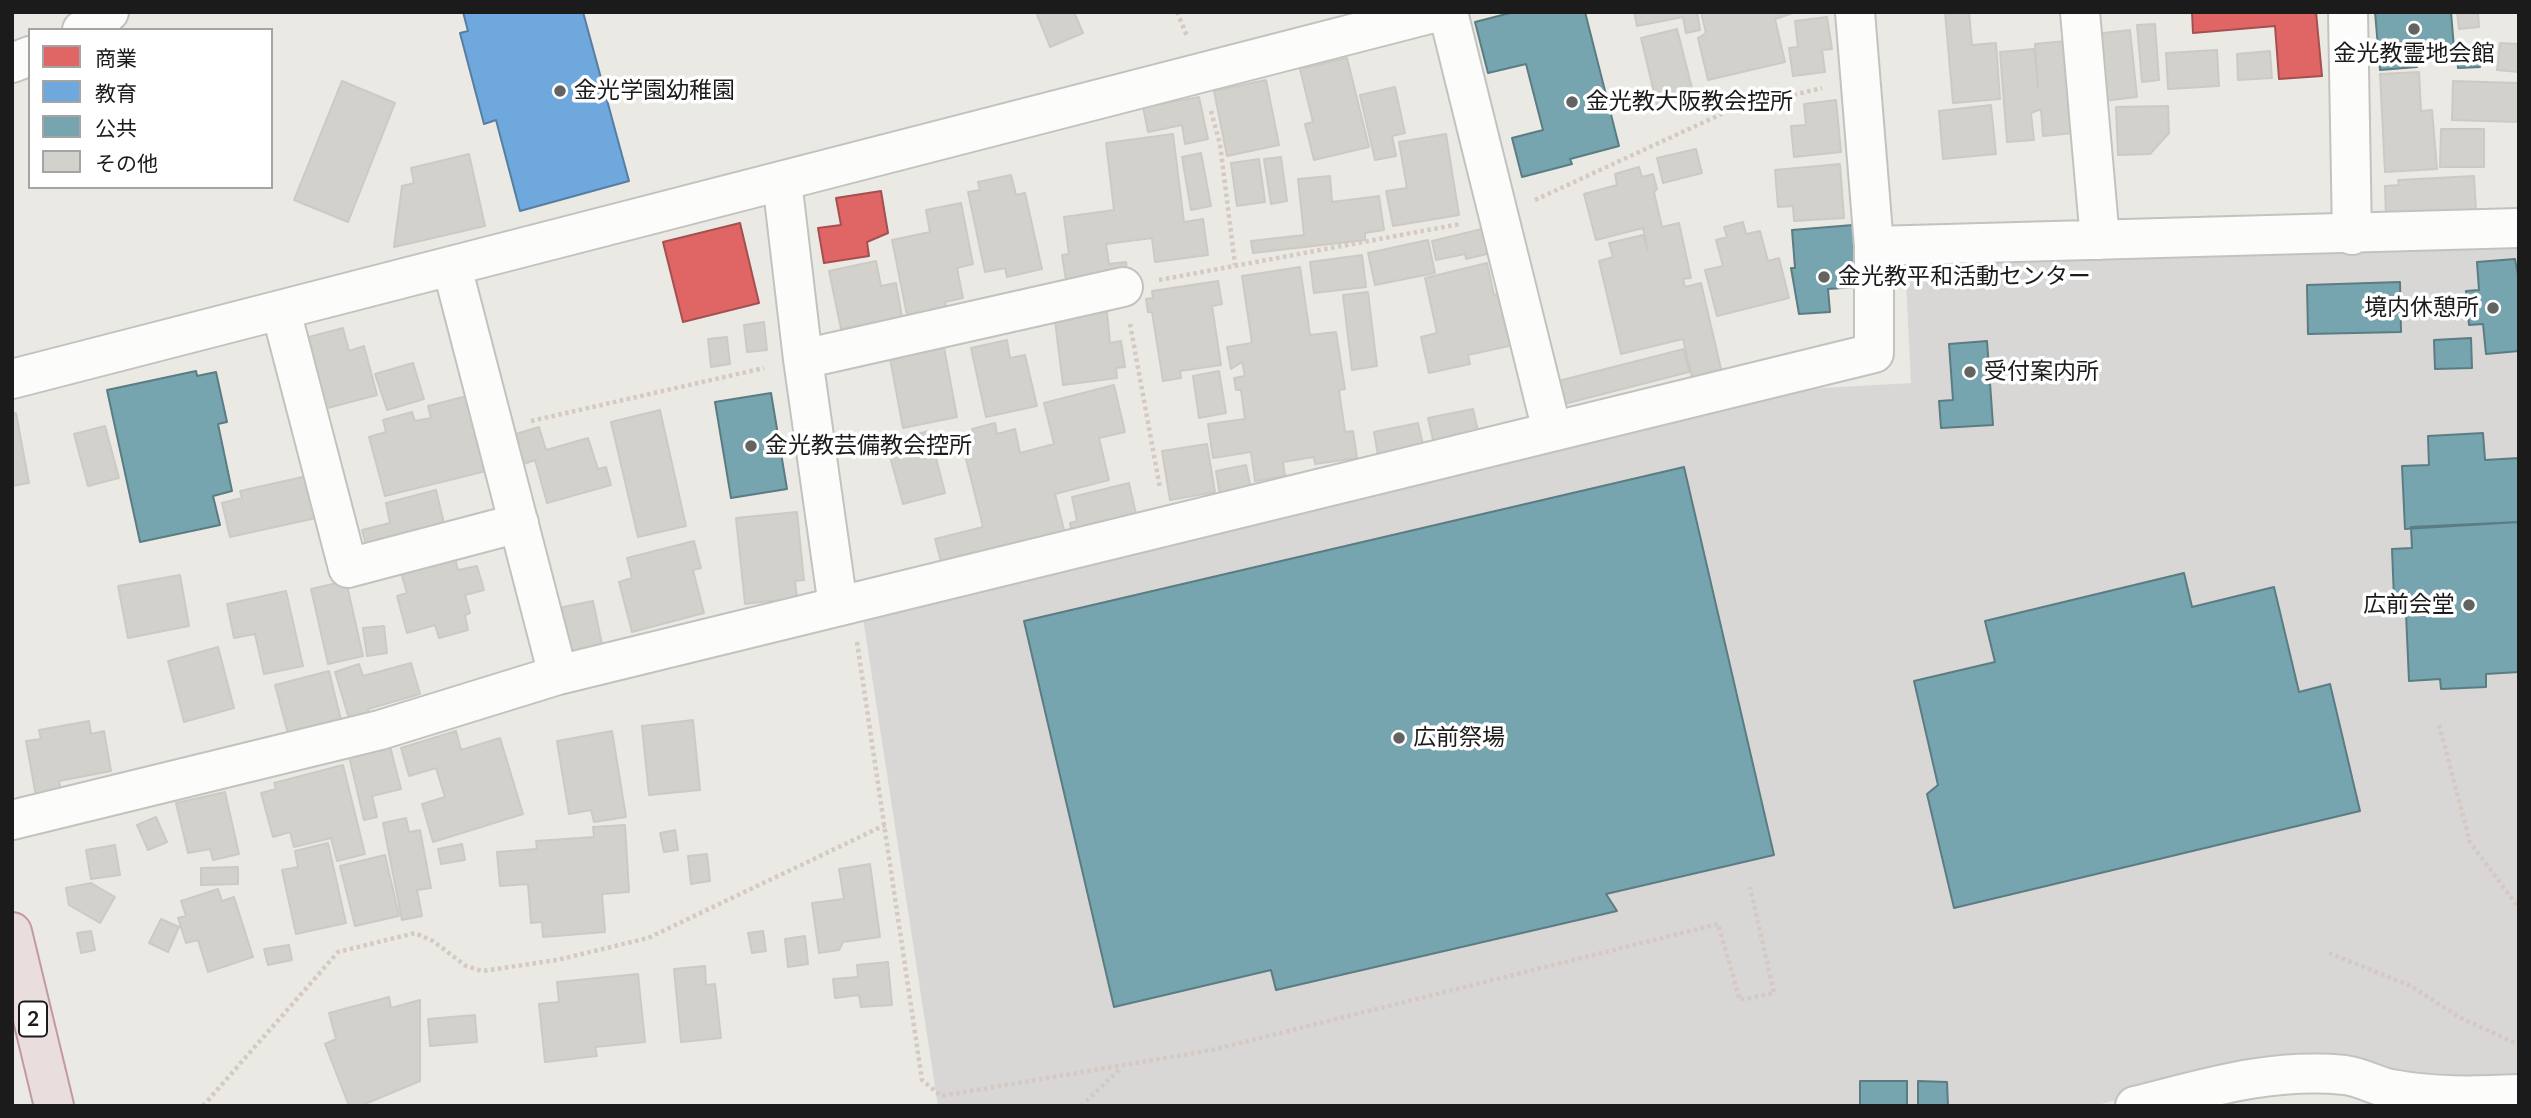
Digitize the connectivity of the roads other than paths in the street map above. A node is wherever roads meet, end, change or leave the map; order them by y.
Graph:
1 (109, 12) edge
2 (1437, 12) edge
3 (1448, 12) edge
4 (1855, 12) edge
5 (2080, 12) edge
6 (2347, 12) edge
7 (1381, 18) edge
8 (85, 28) edge
9 (782, 181) junction
10 (2519, 228) edge
11 (2352, 235) junction
12 (2100, 240) junction
13 (1874, 246) junction
14 (452, 267) junction
15 (1123, 287) road end
16 (281, 311) junction
17 (803, 359) junction
18 (12, 379) edge
19 (1552, 431) junction
20 (519, 523) junction
21 (845, 605) junction
22 (558, 675) junction
23 (12, 820) edge
24 (12, 932) edge
25 (2519, 1094) edge
26 (54, 1106) edge
27 (2135, 1106) edge

1 - 8 street
2 - 7 street
3 - 19 street
4 - 13 street
5 - 12 street
6 - 11 street
7 - 9 street
9 - 14 street
9 - 17 street
10 - 11 street
11 - 12 street
12 - 13 street
13 - 19 street
14 - 16 street
14 - 20 street
15 - 17 street
16 - 18 street
16 - 20 street
17 - 21 street
19 - 21 street
20 - 22 street
21 - 22 street
22 - 23 street
24 - 26 highway, 2
25 - 27 street

